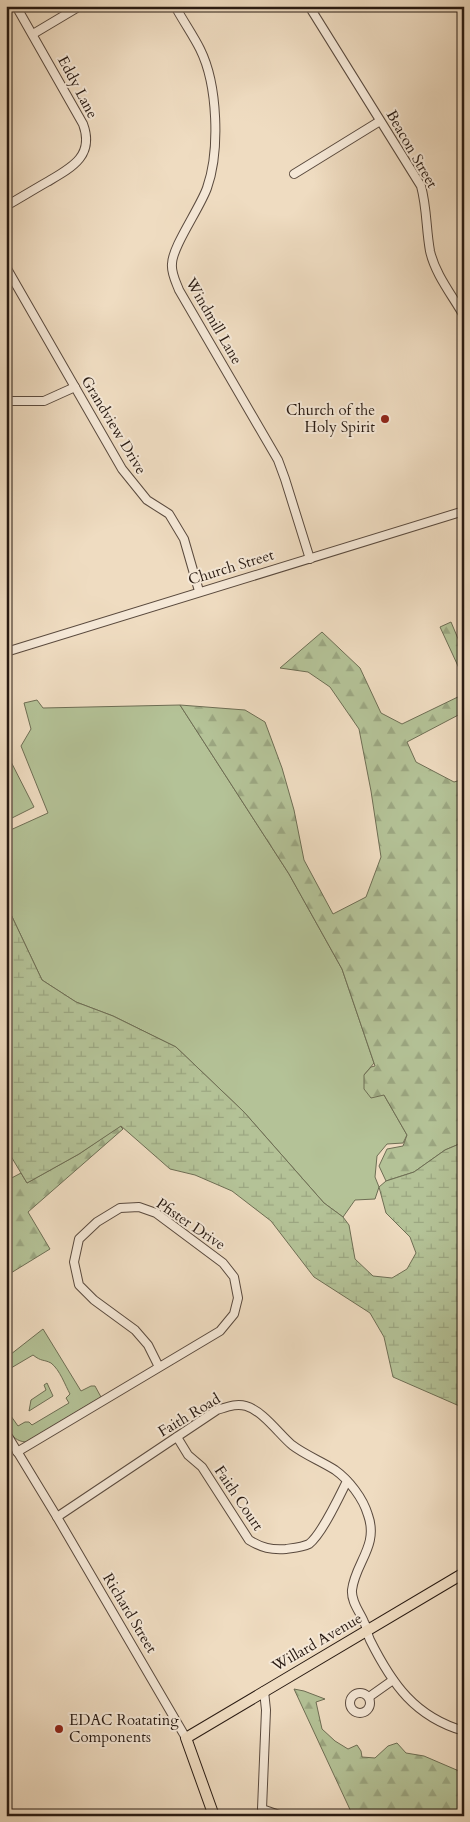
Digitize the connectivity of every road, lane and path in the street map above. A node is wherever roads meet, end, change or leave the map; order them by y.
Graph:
1 (16, 6) edge
2 (80, 6) edge
3 (175, 6) edge
4 (309, 6) edge
5 (462, 6) edge
6 (464, 11) edge
7 (33, 34) junction
8 (380, 121) junction
9 (294, 174) dead end
10 (6, 206) edge
11 (6, 268) edge
12 (464, 316) edge
13 (74, 388) junction
14 (6, 401) edge
15 (464, 511) edge
16 (310, 559) junction
17 (199, 591) junction
18 (6, 652) edge
19 (159, 1367) junction
20 (6, 1433) edge
21 (177, 1437) junction
22 (17, 1452) junction
23 (347, 1481) junction
24 (57, 1517) junction
25 (464, 1573) edge
26 (367, 1630) junction
27 (393, 1680) junction
28 (264, 1690) junction
29 (369, 1697) dead end
30 (464, 1731) edge
31 (186, 1738) junction
32 (214, 1816) edge
33 (282, 1816) edge

1 - 7 street, Eddy Lane
2 - 7 street
3 - 16 street, Windmill Lane
4 - 8 street, Beacon Street
5 - 6 street
7 - 10 street, Eddy Lane
8 - 9 street
8 - 12 street, Beacon Street
11 - 13 street, Grandview Drive
13 - 14 street
13 - 17 street, Grandview Drive
15 - 16 street, Church Street
16 - 17 street, Church Street
17 - 18 street, Church Street
19 - 19 street, Pfister Drive
19 - 22 street, Pfister Drive
20 - 22 street, Richard Street
21 - 23 street, Faith Road
21 - 23 street, Faith Court
21 - 24 street, Faith Road
22 - 24 street, Richard Street
23 - 26 street, Faith Road
24 - 31 street, Richard Street
25 - 26 main road, Willard Avenue
26 - 27 street, Faith Road
26 - 28 main road, Willard Avenue
27 - 29 street
27 - 30 street, Faith Road
28 - 31 main road, Willard Avenue
28 - 33 street
31 - 32 main road, Richard Street

